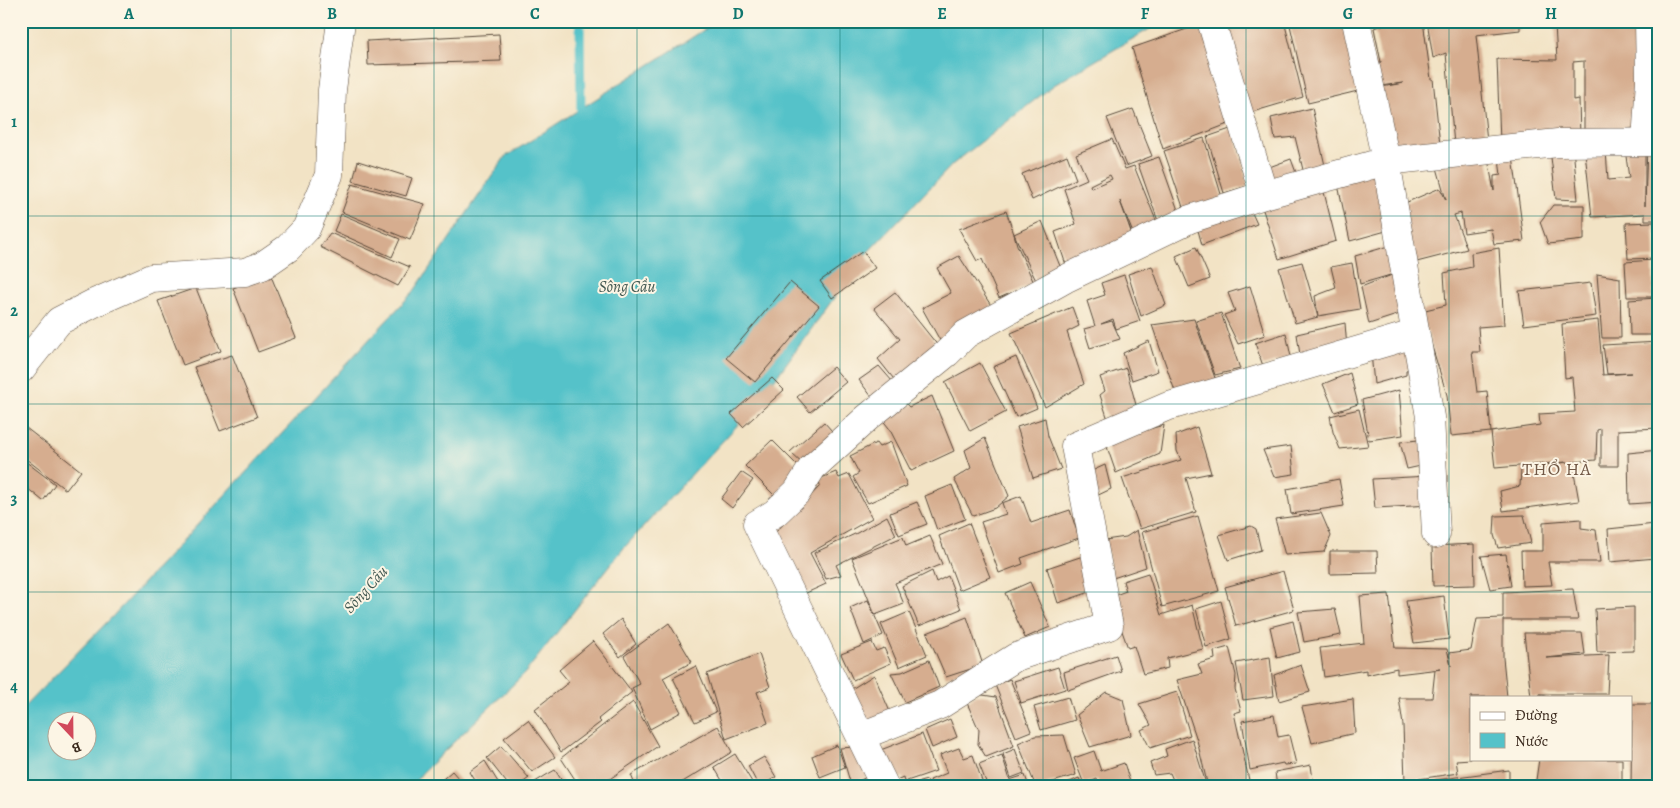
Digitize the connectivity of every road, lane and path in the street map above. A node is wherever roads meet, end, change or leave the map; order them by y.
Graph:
1 (341, 21) edge
2 (1210, 21) edge
3 (1356, 21) edge
4 (1649, 21) edge
5 (1652, 142) edge
6 (1386, 161) junction
7 (1264, 195) junction
8 (1414, 334) junction
9 (21, 369) edge
10 (1436, 534) dead end
11 (861, 736) junction
12 (885, 787) edge

1 - 9 street
2 - 7 street
3 - 6 street
4 - 5 street
5 - 6 street
6 - 7 street
6 - 8 street
7 - 11 street
8 - 10 street
8 - 11 street
11 - 12 street

